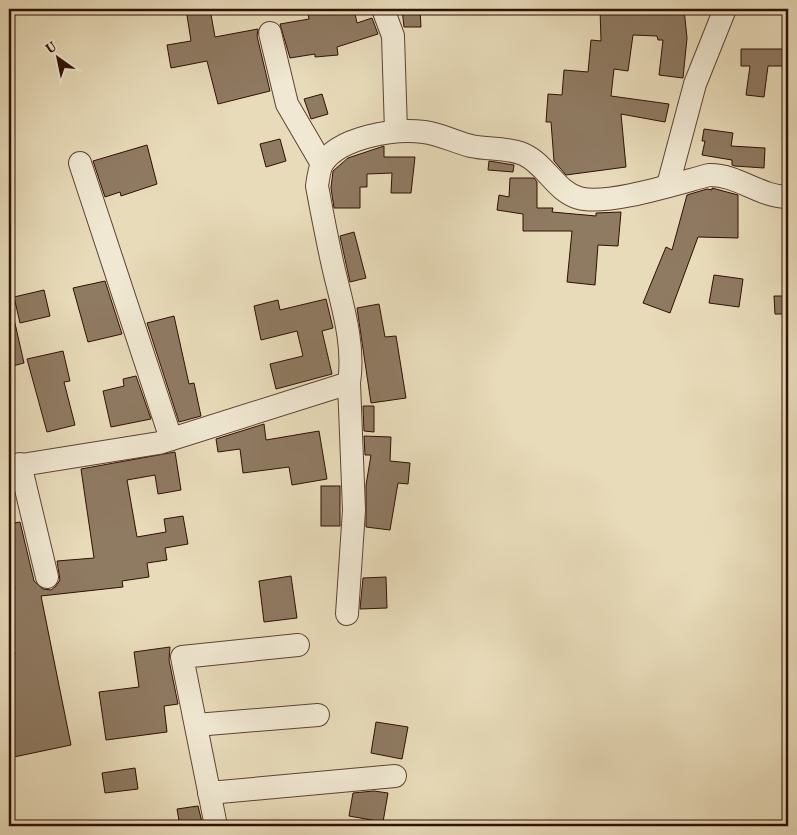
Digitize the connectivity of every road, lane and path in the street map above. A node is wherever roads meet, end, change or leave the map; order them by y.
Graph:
1 (383, 9) edge
2 (725, 9) edge
3 (270, 33) dead end
4 (396, 131) junction
5 (80, 163) dead end
6 (322, 164) junction
7 (668, 185) junction
8 (788, 197) edge
9 (349, 384) junction
10 (171, 439) junction
11 (14, 466) edge
12 (47, 577) dead end
13 (347, 614) dead end
14 (298, 645) dead end
15 (318, 715) dead end
16 (196, 725) junction
17 (395, 776) dead end
18 (210, 793) junction
19 (216, 826) edge

1 - 4 street
2 - 7 street
3 - 6 street
4 - 6 street
4 - 7 street
5 - 10 street
6 - 9 street
7 - 8 street
9 - 10 street
9 - 13 street
10 - 11 street
11 - 12 street
14 - 16 street
15 - 16 street
16 - 18 street
17 - 18 street
18 - 19 street

